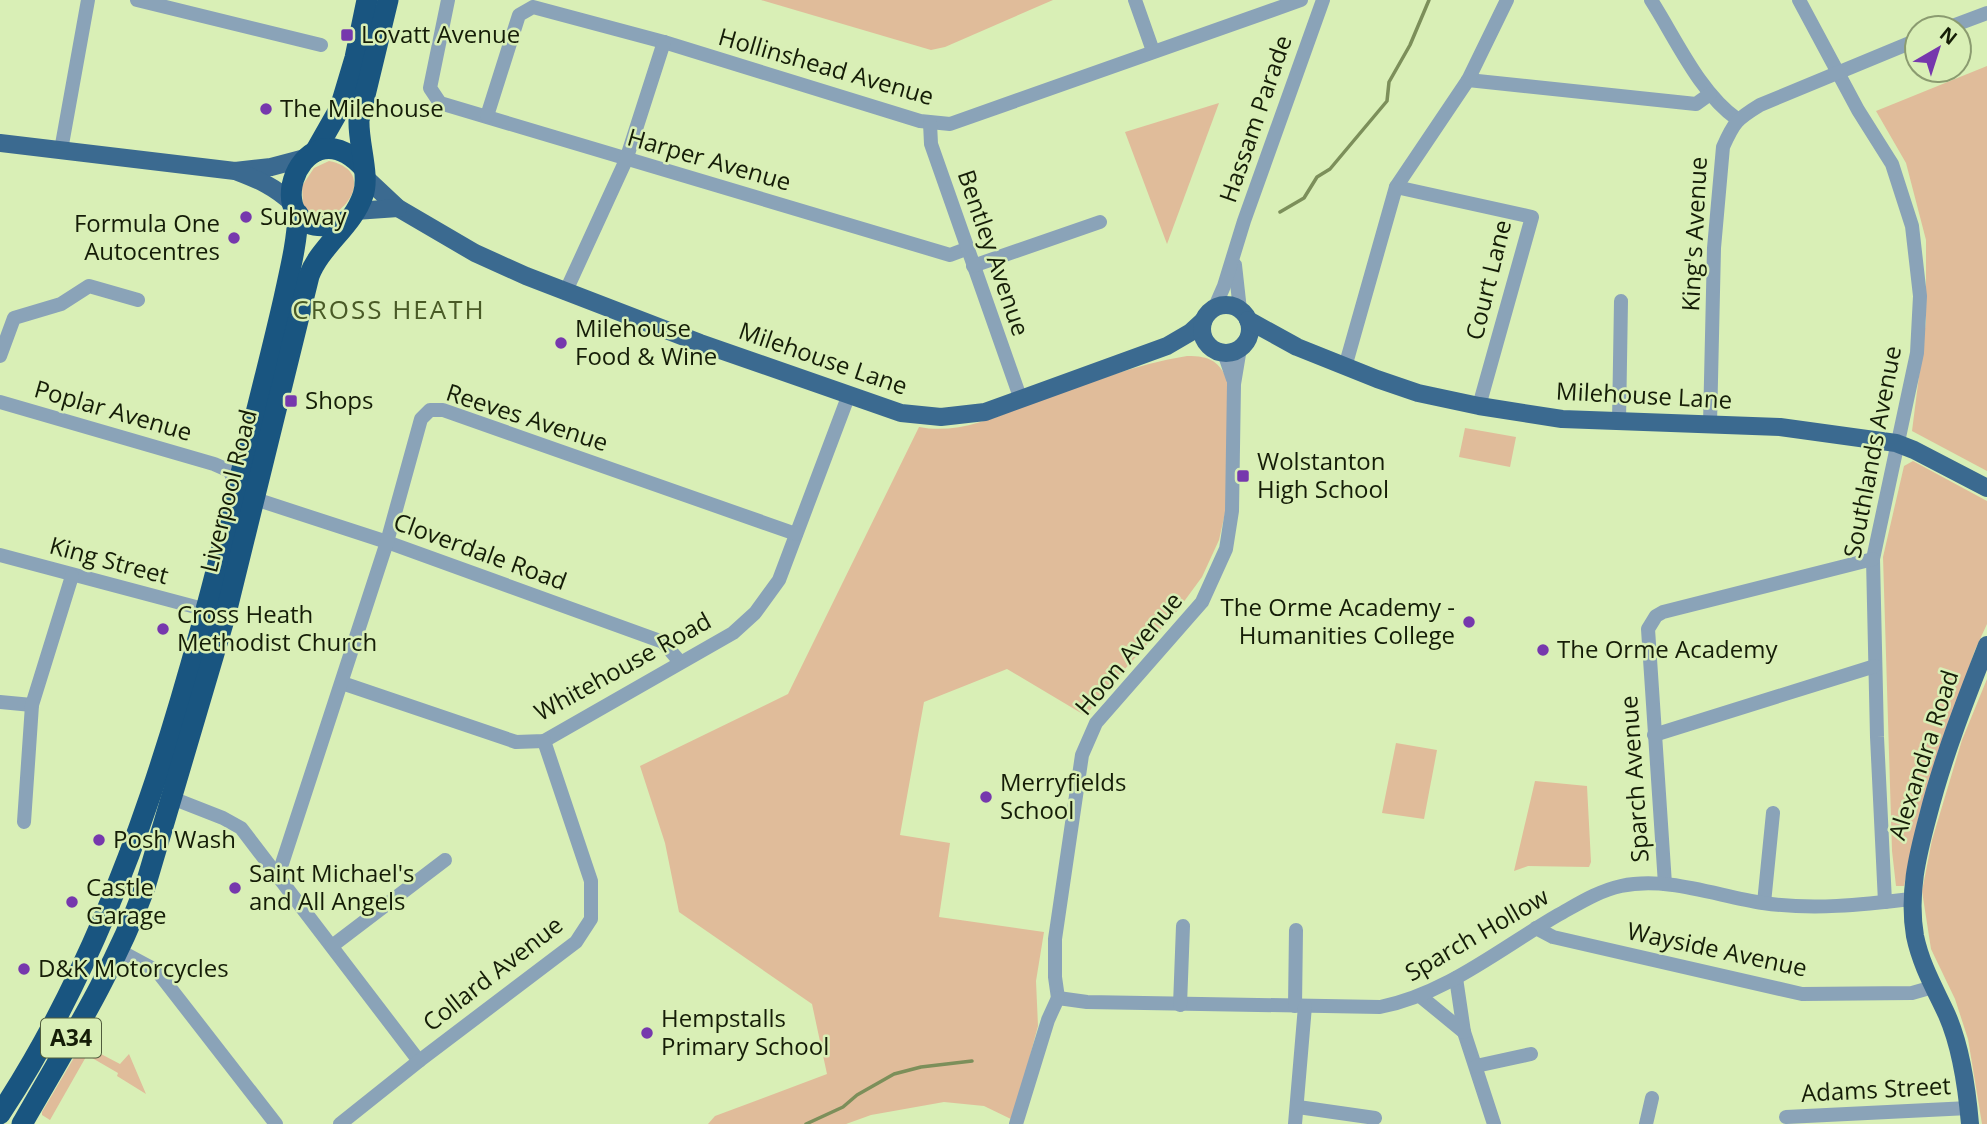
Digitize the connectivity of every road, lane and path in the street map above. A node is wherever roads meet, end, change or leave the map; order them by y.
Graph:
1 (89, 0) edge
2 (137, 0) edge
3 (367, 0) edge
4 (388, 0) edge
5 (448, 0) edge
6 (1135, 0) edge
7 (1301, 0) edge
8 (1323, 0) edge
9 (1507, 0) edge
10 (1651, 0) edge
11 (1798, 0) edge
12 (1263, 6) edge
13 (664, 42) junction
14 (321, 45) dead end
15 (1903, 46) edge
16 (1153, 51) junction
17 (1837, 72) junction
18 (1468, 80) junction
19 (1710, 94) junction
20 (488, 116) junction
21 (1737, 119) junction
22 (930, 123) junction
23 (0, 143) edge
24 (61, 150) junction
25 (310, 155) junction
26 (626, 160) junction
27 (235, 171) junction
28 (365, 173) junction
29 (1396, 187) junction
30 (398, 208) junction
31 (295, 209) junction
32 (351, 216) junction
33 (1100, 222) dead end
34 (966, 249) junction
35 (1235, 253) junction
36 (972, 266) junction
37 (565, 293) junction
38 (138, 300) dead end
39 (1621, 301) dead end
40 (1209, 315) junction
41 (1244, 315) junction
42 (1167, 346) junction
43 (1297, 347) junction
44 (1230, 348) junction
45 (0, 356) edge
46 (1345, 367) junction
47 (848, 397) junction
48 (1020, 397) junction
49 (0, 402) edge
50 (1479, 406) junction
51 (1619, 422) junction
52 (1710, 424) junction
53 (1896, 443) junction
54 (1987, 488) edge
55 (246, 494) junction
56 (796, 534) junction
57 (387, 542) junction
58 (0, 555) edge
59 (1873, 559) junction
60 (72, 576) junction
61 (207, 610) junction
62 (1987, 645) edge
63 (680, 662) junction
64 (1875, 666) junction
65 (342, 683) junction
66 (0, 702) edge
67 (32, 705) junction
68 (1654, 735) junction
69 (544, 741) junction
70 (172, 797) junction
71 (1773, 813) dead end
72 (24, 822) dead end
73 (445, 860) dead end
74 (278, 876) junction
75 (1665, 884) junction
76 (1911, 899) junction
77 (1885, 902) junction
78 (1764, 903) junction
79 (1183, 926) dead end
80 (1536, 928) junction
81 (1296, 930) dead end
82 (108, 941) junction
83 (332, 946) junction
84 (1456, 978) junction
85 (1933, 987) junction
86 (1420, 996) junction
87 (1058, 998) junction
88 (1180, 1005) junction
89 (1300, 1006) junction
90 (1464, 1032) junction
91 (1531, 1054) dead end
92 (419, 1061) junction
93 (1476, 1066) junction
94 (1652, 1098) dead end
95 (1298, 1107) junction
96 (0, 1114) edge
97 (1970, 1116) edge
98 (1786, 1117) dead end
99 (1375, 1118) dead end
100 (22, 1124) edge
101 (276, 1124) edge
102 (340, 1124) edge
103 (1016, 1124) edge
104 (1295, 1124) edge
105 (1494, 1124) edge
106 (1646, 1124) edge

1 - 24 street
2 - 14 street
3 - 25 highway
4 - 28 highway
5 - 20 street, Harper Avenue
6 - 16 street
7 - 12 street, Hollinshead Avenue
8 - 35 street, Hassam Parade
9 - 18 street
10 - 19 street
11 - 17 street, Southlands Avenue
12 - 16 street, Hollinshead Avenue
13 - 20 street, Hollinshead Avenue
13 - 22 street, Hollinshead Avenue
13 - 26 street
15 - 17 street
16 - 22 street, Hollinshead Avenue
17 - 21 street
17 - 53 street, Southlands Avenue
18 - 19 street
18 - 29 street
19 - 21 street
20 - 26 street, Harper Avenue
21 - 52 street, King's Avenue
22 - 34 street, Bentley Avenue
23 - 24 main road
24 - 27 main road
25 - 27 main road
25 - 28 highway
25 - 31 highway
26 - 34 street, Harper Avenue
26 - 37 street
27 - 31 main road
28 - 30 main road, Milehouse Lane
28 - 32 highway
29 - 46 street
29 - 50 street, Court Lane
30 - 32 main road
30 - 37 main road, Milehouse Lane
31 - 32 highway
31 - 55 highway, Liverpool Road / A34
32 - 55 highway, Liverpool Road / A34
33 - 36 street
34 - 36 street, Bentley Avenue
35 - 40 street, Hassam Parade
35 - 41 street, Hassam Parade
36 - 48 street, Bentley Avenue
37 - 47 main road, Milehouse Lane
38 - 45 street
39 - 51 street
40 - 41 main road
40 - 42 main road, Milehouse Lane
40 - 44 main road
41 - 43 main road, Milehouse Lane
41 - 44 main road
42 - 44 main road, Milehouse Lane
42 - 48 main road, Milehouse Lane
43 - 44 main road, Milehouse Lane
43 - 46 main road, Milehouse Lane
44 - 87 street, Hoon Avenue
46 - 50 main road, Milehouse Lane
47 - 48 main road, Milehouse Lane
47 - 56 street, Whitehouse Road
49 - 55 street, Poplar Avenue
50 - 51 main road, Milehouse Lane
51 - 52 main road, Milehouse Lane
52 - 53 main road, Milehouse Lane
53 - 54 main road, Milehouse Lane
53 - 59 street, Southlands Avenue
55 - 57 street, Cloverdale Road
55 - 61 highway, Liverpool Road / A34
55 - 70 highway, Liverpool Road / A34
56 - 57 street, Reeves Avenue
56 - 63 street, Whitehouse Road
57 - 63 street, Cloverdale Road
57 - 65 street, Reeves Avenue
58 - 60 street, King Street
59 - 64 street, Southlands Avenue
59 - 68 street, Sparch Avenue
60 - 61 street, King Street
60 - 67 street
61 - 82 highway, Liverpool Road / A34
62 - 76 main road, Alexandra Road
63 - 69 street, Whitehouse Road
64 - 68 street
64 - 77 street, Southlands Avenue
65 - 69 street, Whitehouse Road
65 - 74 street, Reeves Avenue
66 - 67 street
67 - 72 street
68 - 75 street, Sparch Avenue
69 - 92 street, Collard Avenue
70 - 74 street
70 - 82 highway, Liverpool Road / A34
71 - 78 street
73 - 83 street
74 - 83 street
75 - 78 street, Sparch Hollow
75 - 80 street, Sparch Hollow
76 - 77 street, Sparch Hollow
76 - 85 main road, Alexandra Road
77 - 78 street, Sparch Hollow
79 - 88 street
80 - 84 street, Sparch Hollow
80 - 85 street, Wayside Avenue
81 - 89 street
82 - 96 highway, A34
82 - 100 highway, Liverpool Road / A34
82 - 101 street
83 - 92 street
84 - 86 street, Sparch Hollow
84 - 90 street
85 - 97 main road, Alexandra Road
86 - 89 street, Sparch Hollow
86 - 90 street
87 - 88 street, Sparch Hollow
87 - 103 street
88 - 89 street, Sparch Hollow
89 - 95 street
90 - 93 street
91 - 93 street
92 - 102 street, Collard Avenue
93 - 105 street
94 - 106 street
95 - 99 street
95 - 104 street
97 - 98 street, Adams Street

